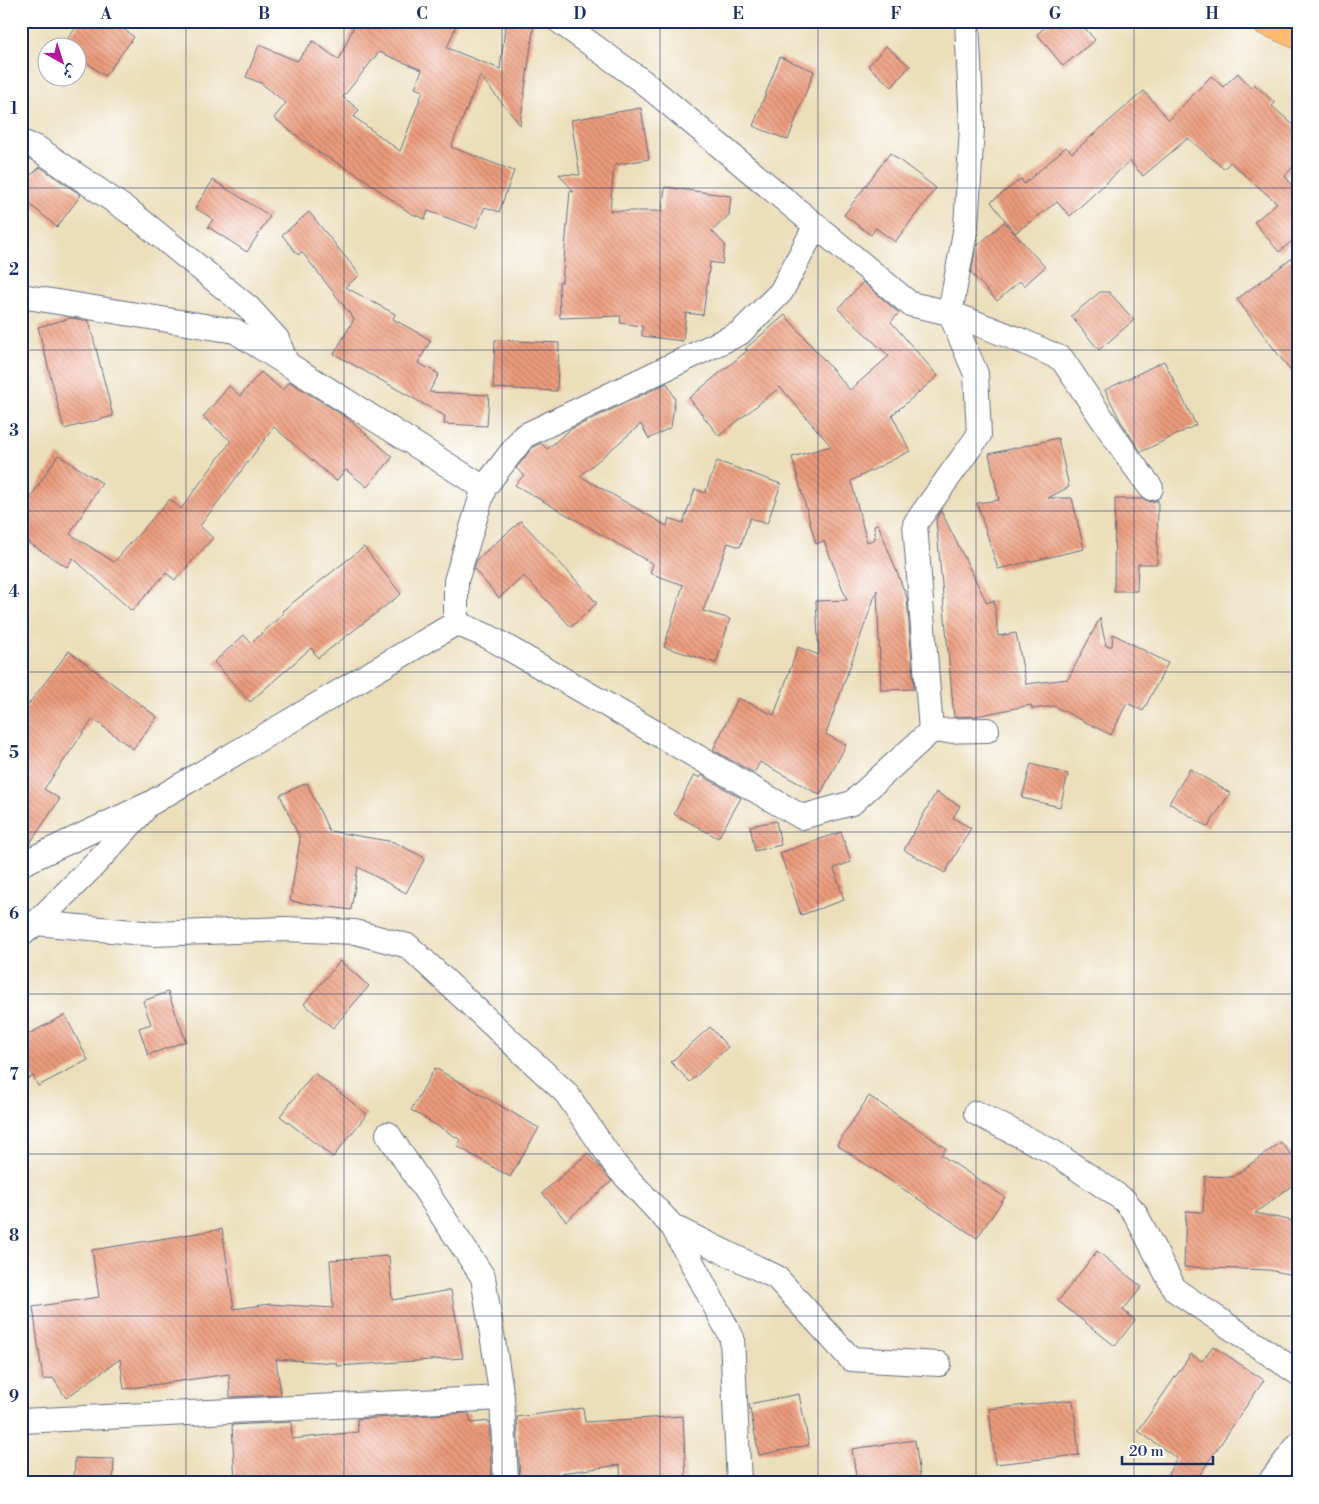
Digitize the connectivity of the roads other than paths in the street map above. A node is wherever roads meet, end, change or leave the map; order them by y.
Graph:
1 (559, 21) edge
2 (967, 21) edge
3 (1265, 21) edge
4 (1298, 35) edge
5 (21, 142) edge
6 (816, 224) junction
7 (25, 292) edge
8 (950, 313) junction
9 (286, 362) junction
10 (484, 488) junction
11 (1151, 488) dead end
12 (456, 623) junction
13 (931, 730) junction
14 (987, 730) dead end
15 (151, 803) junction
16 (21, 864) edge
17 (29, 929) edge
18 (976, 1113) dead end
19 (388, 1134) dead end
20 (673, 1227) junction
21 (939, 1364) dead end
22 (1298, 1373) edge
23 (502, 1398) junction
24 (21, 1421) edge
25 (1298, 1445) edge
26 (506, 1483) edge
27 (739, 1483) edge
28 (1269, 1483) edge

1 - 6 street
2 - 8 street
3 - 4 main road
5 - 9 street
6 - 8 street
6 - 10 street
7 - 9 street
8 - 11 street
8 - 13 street
9 - 10 street
10 - 12 street
12 - 13 street
12 - 15 street
13 - 14 street
15 - 16 street
15 - 17 street
17 - 20 street
18 - 22 street
19 - 23 street
20 - 21 street
20 - 27 street
23 - 24 street
23 - 26 street
25 - 28 street

